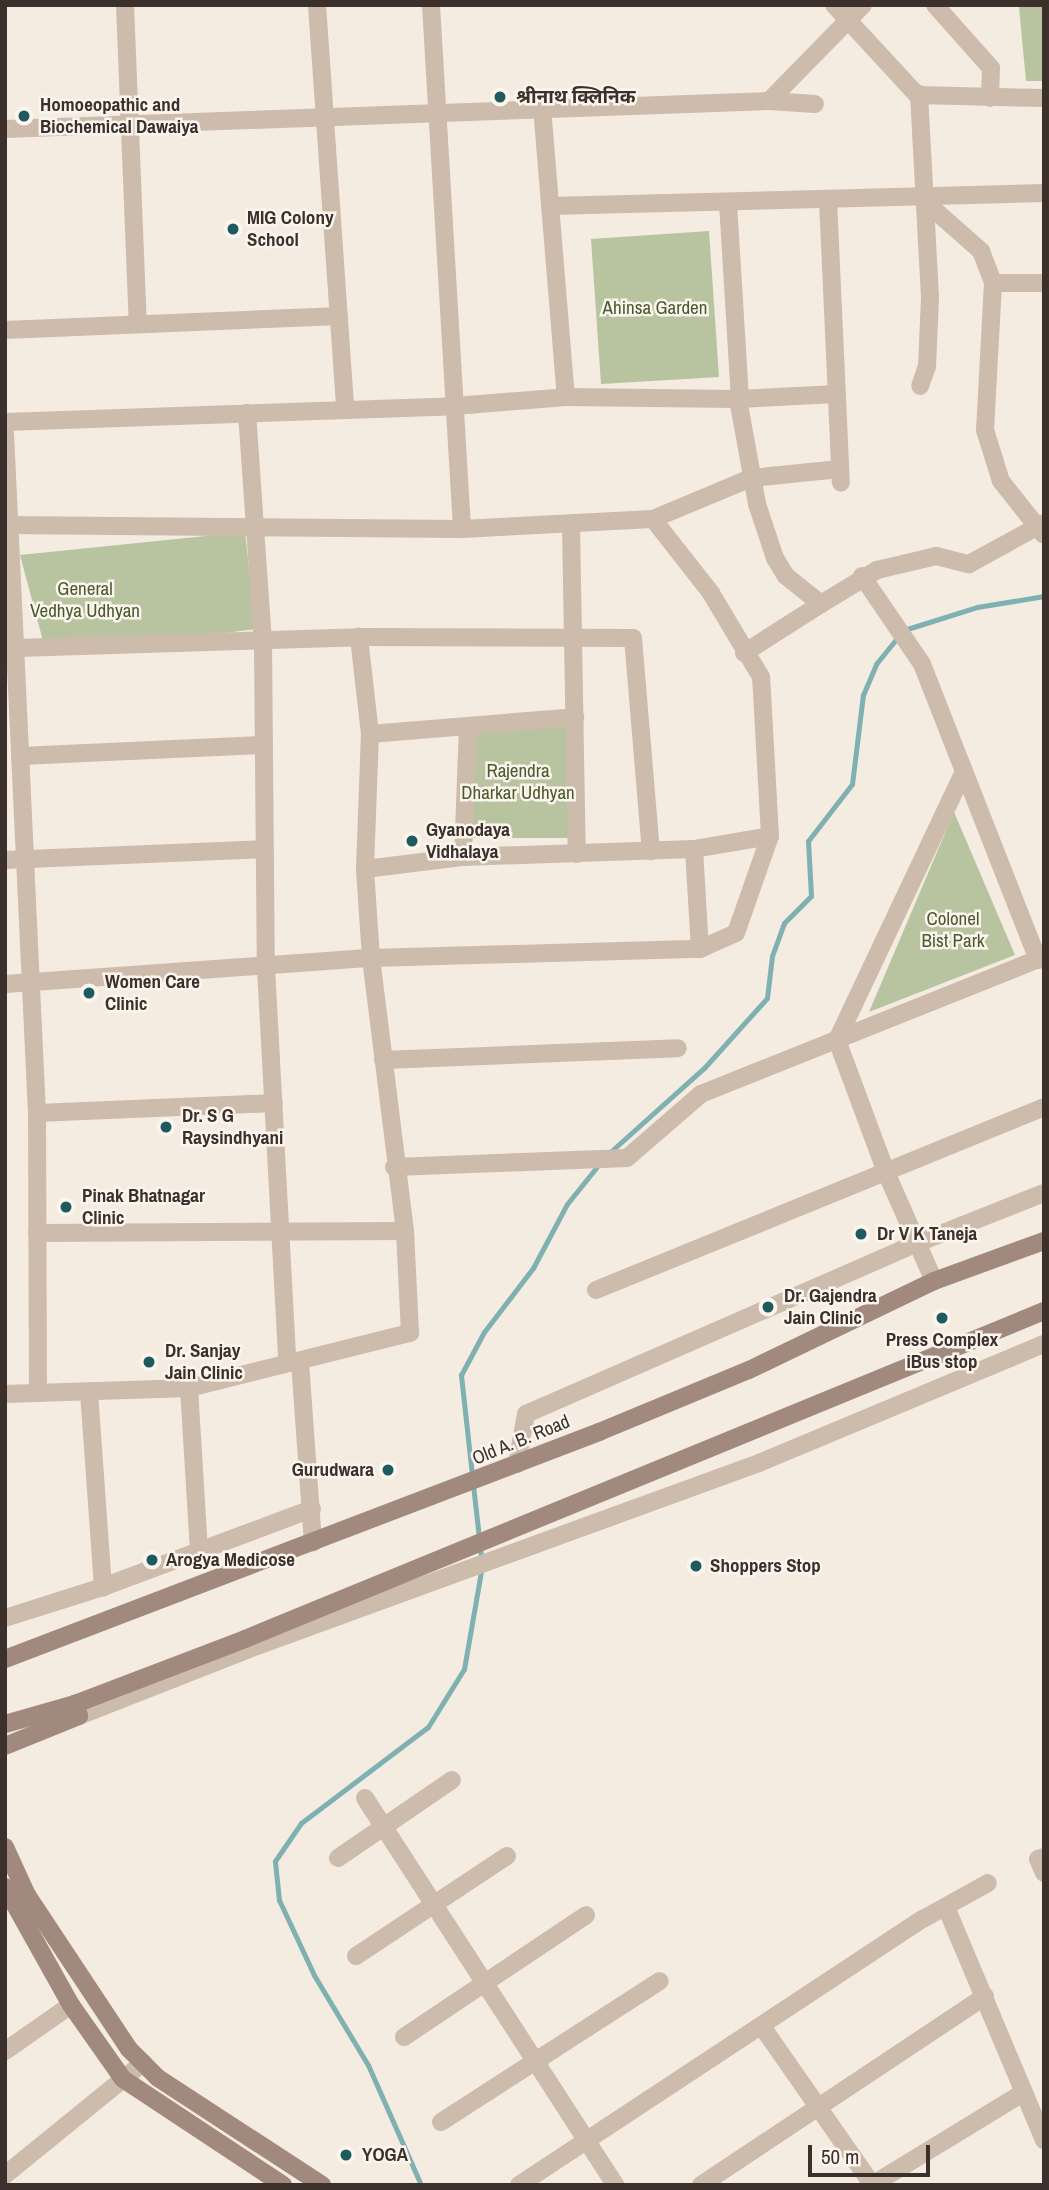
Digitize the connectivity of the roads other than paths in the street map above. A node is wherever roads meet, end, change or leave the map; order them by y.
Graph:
1 (125, 5) edge
2 (317, 5) edge
3 (431, 5) edge
4 (834, 5) edge
5 (863, 5) edge
6 (935, 5) edge
7 (846, 20) junction
8 (919, 94) junction
9 (990, 98) junction
10 (1044, 98) edge
11 (769, 101) junction
12 (816, 104) dead end
13 (542, 107) junction
14 (439, 116) junction
15 (327, 118) junction
16 (130, 122) junction
17 (5, 129) edge
18 (1044, 193) edge
19 (922, 199) junction
20 (828, 200) junction
21 (728, 203) junction
22 (551, 206) junction
23 (993, 283) junction
24 (1044, 283) edge
25 (339, 316) junction
26 (138, 322) junction
27 (5, 330) edge
28 (920, 386) dead end
29 (836, 394) junction
30 (566, 397) junction
31 (739, 398) junction
32 (455, 406) junction
33 (345, 409) junction
34 (247, 413) junction
35 (5, 422) edge
36 (5, 433) edge
37 (751, 478) junction
38 (653, 519) junction
39 (571, 524) junction
40 (9, 525) edge
41 (1041, 528) edge
42 (462, 529) junction
43 (255, 530) junction
44 (862, 576) junction
45 (821, 604) junction
46 (571, 635) junction
47 (359, 637) junction
48 (263, 643) junction
49 (18, 648) junction
50 (744, 653) junction
51 (575, 717) junction
52 (468, 729) junction
53 (370, 734) junction
54 (264, 745) junction
55 (20, 756) junction
56 (964, 771) junction
57 (770, 836) junction
58 (263, 849) junction
59 (694, 849) junction
60 (651, 851) junction
61 (577, 854) junction
62 (463, 858) junction
63 (25, 859) junction
64 (5, 860) edge
65 (365, 869) junction
66 (700, 948) junction
67 (371, 958) junction
68 (1041, 958) edge
69 (266, 968) junction
70 (32, 982) junction
71 (5, 984) edge
72 (837, 1040) junction
73 (678, 1048) dead end
74 (383, 1060) junction
75 (274, 1103) junction
76 (1044, 1107) edge
77 (37, 1113) junction
78 (394, 1167) junction
79 (886, 1172) junction
80 (1044, 1193) edge
81 (405, 1231) junction
82 (37, 1233) junction
83 (282, 1234) junction
84 (1044, 1241) edge
85 (915, 1244) junction
86 (934, 1280) junction
87 (596, 1290) dead end
88 (1044, 1311) edge
89 (1044, 1344) edge
90 (294, 1362) junction
91 (190, 1388) junction
92 (89, 1392) junction
93 (38, 1393) junction
94 (5, 1394) edge
95 (517, 1464) junction
96 (312, 1509) junction
97 (313, 1543) junction
98 (199, 1550) junction
99 (103, 1587) junction
100 (5, 1618) edge
101 (5, 1659) edge
102 (77, 1710) junction
103 (5, 1724) edge
104 (5, 1746) edge
105 (452, 1780) dead end
106 (365, 1798) dead end
107 (386, 1828) junction
108 (5, 1847) edge
109 (507, 1856) dead end
110 (1044, 1857) edge
111 (338, 1858) dead end
112 (1044, 1873) edge
113 (988, 1883) dead end
114 (5, 1887) edge
115 (16, 1902) edge
116 (434, 1904) junction
117 (946, 1907) junction
118 (586, 1915) dead end
119 (356, 1956) dead end
120 (660, 1981) dead end
121 (484, 1983) junction
122 (985, 1996) junction
123 (71, 2005) junction
124 (763, 2028) junction
125 (404, 2037) dead end
126 (5, 2051) edge
127 (143, 2063) junction
128 (534, 2064) junction
129 (123, 2079) junction
130 (1023, 2093) junction
131 (819, 2109) junction
132 (441, 2122) dead end
133 (1044, 2140) edge
134 (586, 2143) junction
135 (5, 2175) edge
136 (283, 2185) edge
137 (322, 2185) edge
138 (519, 2185) edge
139 (615, 2185) edge
140 (701, 2185) edge
141 (872, 2185) edge

1 - 16 street
2 - 15 street
3 - 14 street
4 - 7 street
5 - 7 street
6 - 9 street
7 - 8 street
7 - 11 street
8 - 9 street
8 - 19 street
9 - 10 street
11 - 12 street
11 - 13 street
13 - 14 street
13 - 22 street
14 - 15 street
14 - 32 street
15 - 16 street
15 - 25 street
16 - 17 street
16 - 26 street
18 - 19 street
19 - 20 street
19 - 23 street
19 - 28 street
20 - 21 street
20 - 29 street
21 - 22 street
21 - 31 street
22 - 30 street
23 - 24 street
23 - 41 street
25 - 26 street
25 - 33 street
26 - 27 street
29 - 31 street
29 - 37 street
30 - 31 street
30 - 32 street
31 - 37 street
32 - 33 street
32 - 42 street
33 - 34 street
34 - 35 street
34 - 43 street
36 - 40 street
37 - 38 street
37 - 45 street
38 - 39 street
38 - 50 street
39 - 42 street
39 - 46 street
40 - 43 street
40 - 49 street
41 - 44 street
42 - 43 street
43 - 48 street
44 - 45 street
44 - 56 street
45 - 50 street
46 - 47 street
46 - 51 street
46 - 60 street
47 - 48 street
47 - 53 street
48 - 49 street
48 - 54 street
49 - 55 street
50 - 57 street
51 - 52 street
51 - 61 street
52 - 53 street
52 - 62 street
53 - 65 street
54 - 55 street
54 - 58 street
55 - 63 street
56 - 68 street
56 - 72 street
57 - 59 street
57 - 66 street
58 - 63 street
58 - 69 street
59 - 60 street
59 - 66 street
60 - 61 street
61 - 62 street
62 - 65 street
63 - 64 street
63 - 70 street
65 - 67 street
66 - 67 street
67 - 69 street
67 - 74 street
68 - 72 street
69 - 70 street
69 - 75 street
70 - 71 street
70 - 77 street
72 - 78 street
72 - 79 street
73 - 74 street
74 - 78 street
75 - 77 street
75 - 83 street
76 - 79 street
77 - 82 street
78 - 81 street
79 - 85 street
79 - 87 street
80 - 85 street
81 - 83 street
81 - 90 street
82 - 83 street
82 - 93 street
83 - 90 street
84 - 86 main road, Old A. B. Road
85 - 86 street
85 - 95 street
86 - 95 main road, Old A. B. Road
88 - 102 main road
89 - 102 street
90 - 91 street
90 - 96 street
91 - 92 street
91 - 98 street
92 - 93 street
92 - 99 street
93 - 94 street
95 - 97 main road, Old A. B. Road
96 - 97 street
96 - 98 street
97 - 101 main road, Old A. B. Road
98 - 99 street
99 - 100 street
102 - 103 main road
102 - 104 main road
105 - 107 street
106 - 107 street
107 - 111 street
107 - 116 street
108 - 115 main road
109 - 116 street
110 - 112 street
113 - 117 street
114 - 115 main road
115 - 123 main road
115 - 127 main road
116 - 119 street
116 - 121 street
117 - 122 street
117 - 124 street
118 - 121 street
120 - 128 street
121 - 125 street
121 - 128 street
122 - 130 street
122 - 131 street
123 - 126 street
123 - 129 main road
124 - 131 street
124 - 134 street
127 - 129 street
127 - 137 main road
128 - 132 street
128 - 134 street
129 - 135 street
129 - 136 main road
130 - 133 street
130 - 141 street
131 - 140 street
131 - 141 street
134 - 138 street
134 - 139 street

